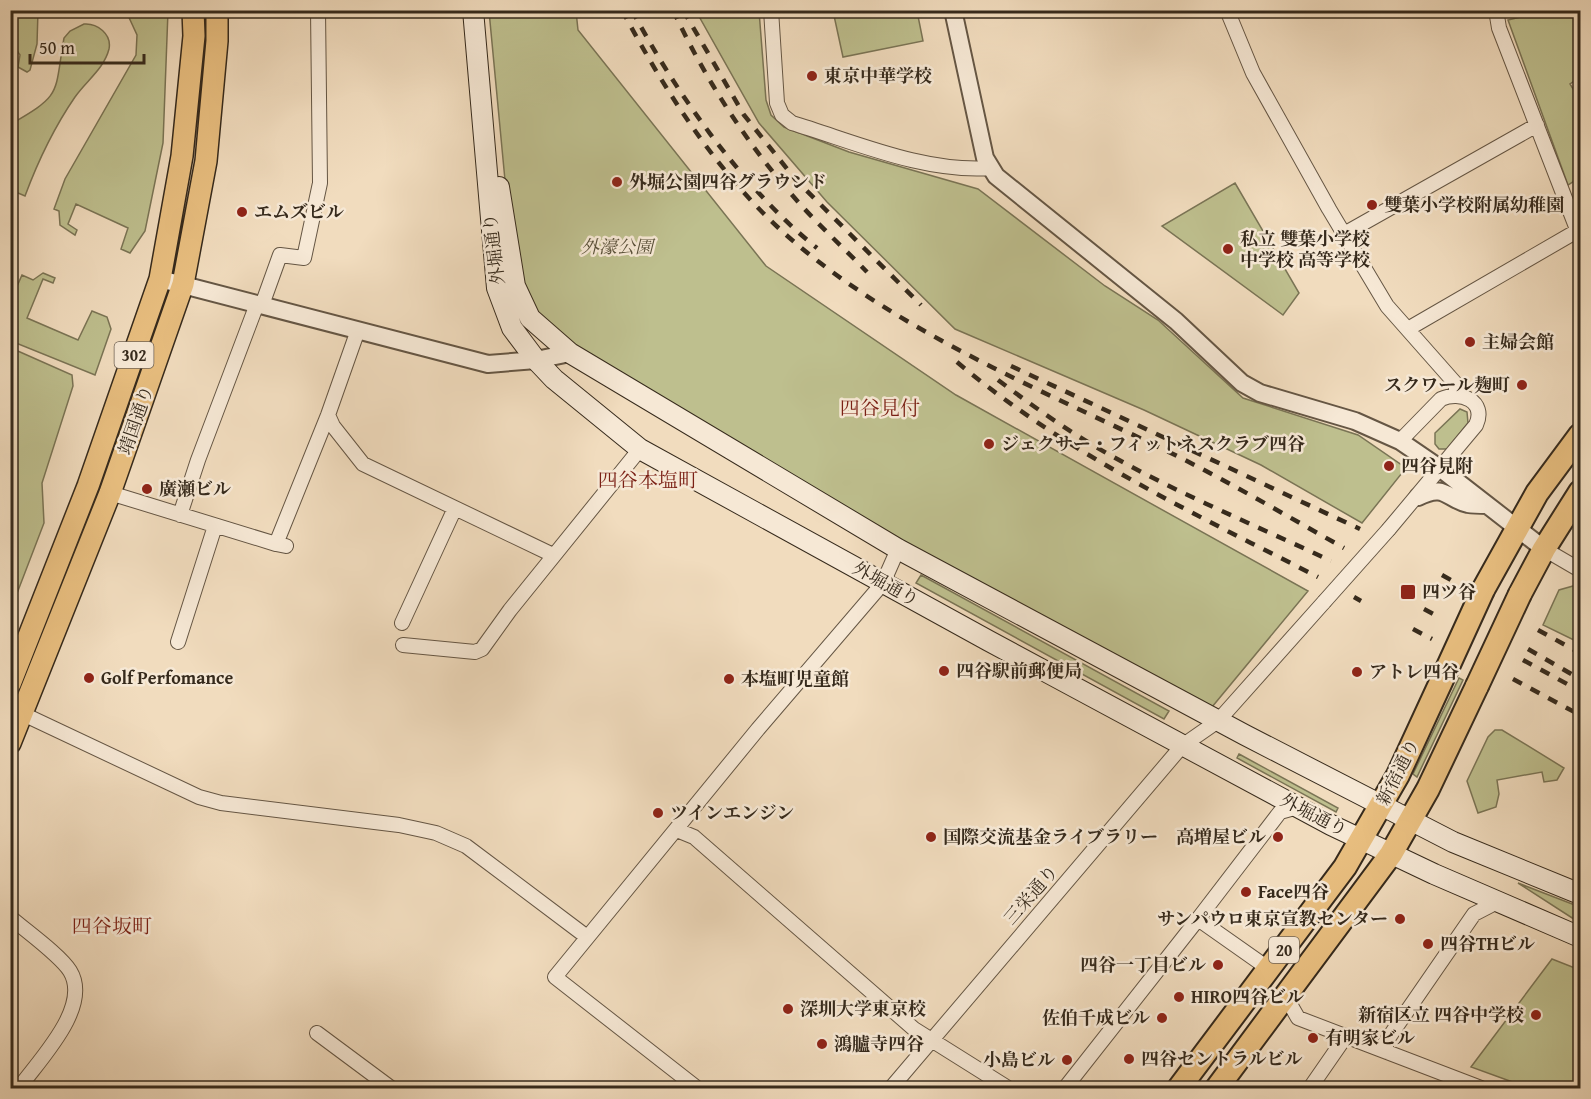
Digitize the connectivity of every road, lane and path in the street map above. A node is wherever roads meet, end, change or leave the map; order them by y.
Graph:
1 (193, 10) edge
2 (217, 10) edge
3 (318, 10) edge
4 (473, 10) edge
5 (486, 10) edge
6 (771, 10) edge
7 (953, 10) edge
8 (1227, 10) edge
9 (1496, 10) edge
10 (1537, 125) junction
11 (991, 168) junction
12 (1344, 234) junction
13 (1579, 234) edge
14 (160, 279) junction
15 (183, 284) junction
16 (260, 305) junction
17 (358, 330) junction
18 (1411, 332) junction
19 (570, 353) junction
20 (536, 360) junction
21 (1457, 395) junction
22 (328, 415) junction
23 (1581, 435) edge
24 (1400, 441) junction
25 (640, 449) junction
26 (1441, 469) junction
27 (1581, 492) edge
28 (110, 494) junction
29 (1418, 496) junction
30 (1487, 505) junction
31 (455, 508) junction
32 (180, 515) junction
33 (215, 526) junction
34 (1516, 527) junction
35 (898, 549) junction
36 (1544, 549) junction
37 (552, 555) junction
38 (1581, 570) edge
39 (883, 583) junction
40 (402, 622) dead end
41 (178, 642) dead end
42 (403, 645) dead end
43 (10, 684) edge
44 (24, 714) junction
45 (1218, 721) junction
46 (10, 743) edge
47 (1182, 746) junction
48 (1382, 806) junction
49 (1298, 807) junction
50 (1411, 822) junction
51 (677, 830) junction
52 (1361, 840) junction
53 (1391, 854) junction
54 (1581, 894) edge
55 (1499, 901) junction
56 (10, 917) edge
57 (1198, 919) junction
58 (587, 937) junction
59 (1581, 937) edge
60 (1269, 969) junction
61 (1286, 997) junction
62 (317, 1033) dead end
63 (1346, 1036) junction
64 (930, 1040) junction
65 (1387, 1052) junction
66 (19, 1089) edge
67 (391, 1089) edge
68 (697, 1089) edge
69 (891, 1089) edge
70 (1008, 1089) edge
71 (1065, 1089) edge
72 (1179, 1089) edge
73 (1216, 1089) edge
74 (1310, 1089) edge
75 (1481, 1089) edge

1 - 14 main road, 靖国通り / 302
2 - 15 main road, 靖国通り / 302
3 - 16 street
4 - 20 main road, 外堀通り
5 - 19 main road, 外堀通り
6 - 11 street
7 - 11 street
8 - 12 street
9 - 10 street
10 - 12 street
10 - 13 street
11 - 24 street
12 - 18 street
13 - 18 street
14 - 15 street
14 - 43 main road, 靖国通り / 302
15 - 16 street
15 - 28 main road, 靖国通り / 302
16 - 17 street
16 - 32 street
17 - 20 street
17 - 22 street
18 - 21 street
19 - 20 street
19 - 35 main road, 外堀通り
20 - 25 main road, 外堀通り
21 - 24 street
21 - 26 street, 三栄通り
22 - 31 street
22 - 33 street
23 - 34 highway, 新宿通り / 20
24 - 26 street
25 - 37 street
25 - 39 main road, 外堀通り
26 - 29 street, 三栄通り
26 - 30 street
27 - 36 highway, 新宿通り / 20
28 - 32 street
28 - 44 main road, 靖国通り / 302
29 - 30 street
29 - 45 street, 三栄通り, bridge
30 - 34 street
31 - 37 street
31 - 40 street
32 - 33 street
33 - 41 street
34 - 36 street
34 - 48 highway, 新宿通り / 20, bridge
35 - 39 street
35 - 45 main road, 外堀通り
36 - 38 street
36 - 50 highway, 新宿通り / 20, bridge
37 - 42 street
39 - 47 main road, 外堀通り
39 - 51 street
44 - 46 main road, 靖国通り / 302
44 - 58 street
45 - 47 street, 三栄通り
45 - 48 main road, 外堀通り
47 - 49 main road, 外堀通り
47 - 64 street, 三栄通り
48 - 50 main road, 外堀通り
48 - 52 highway, 新宿通り / 20
49 - 52 main road, 外堀通り
49 - 57 street
50 - 53 highway, 新宿通り / 20
50 - 54 main road, 外堀通り
51 - 58 street
51 - 64 street
52 - 53 main road, 外堀通り
52 - 60 highway, 新宿通り / 20
53 - 55 main road, 外堀通り
53 - 61 highway, 新宿通り / 20
55 - 59 main road, 外堀通り
55 - 65 street
56 - 66 street
57 - 60 street
57 - 71 street
58 - 68 street
60 - 72 highway, 新宿通り / 20
61 - 63 street
61 - 73 highway, 新宿通り / 20
62 - 67 street
63 - 65 street
63 - 74 street
64 - 69 street, 三栄通り
64 - 70 street
65 - 75 street

